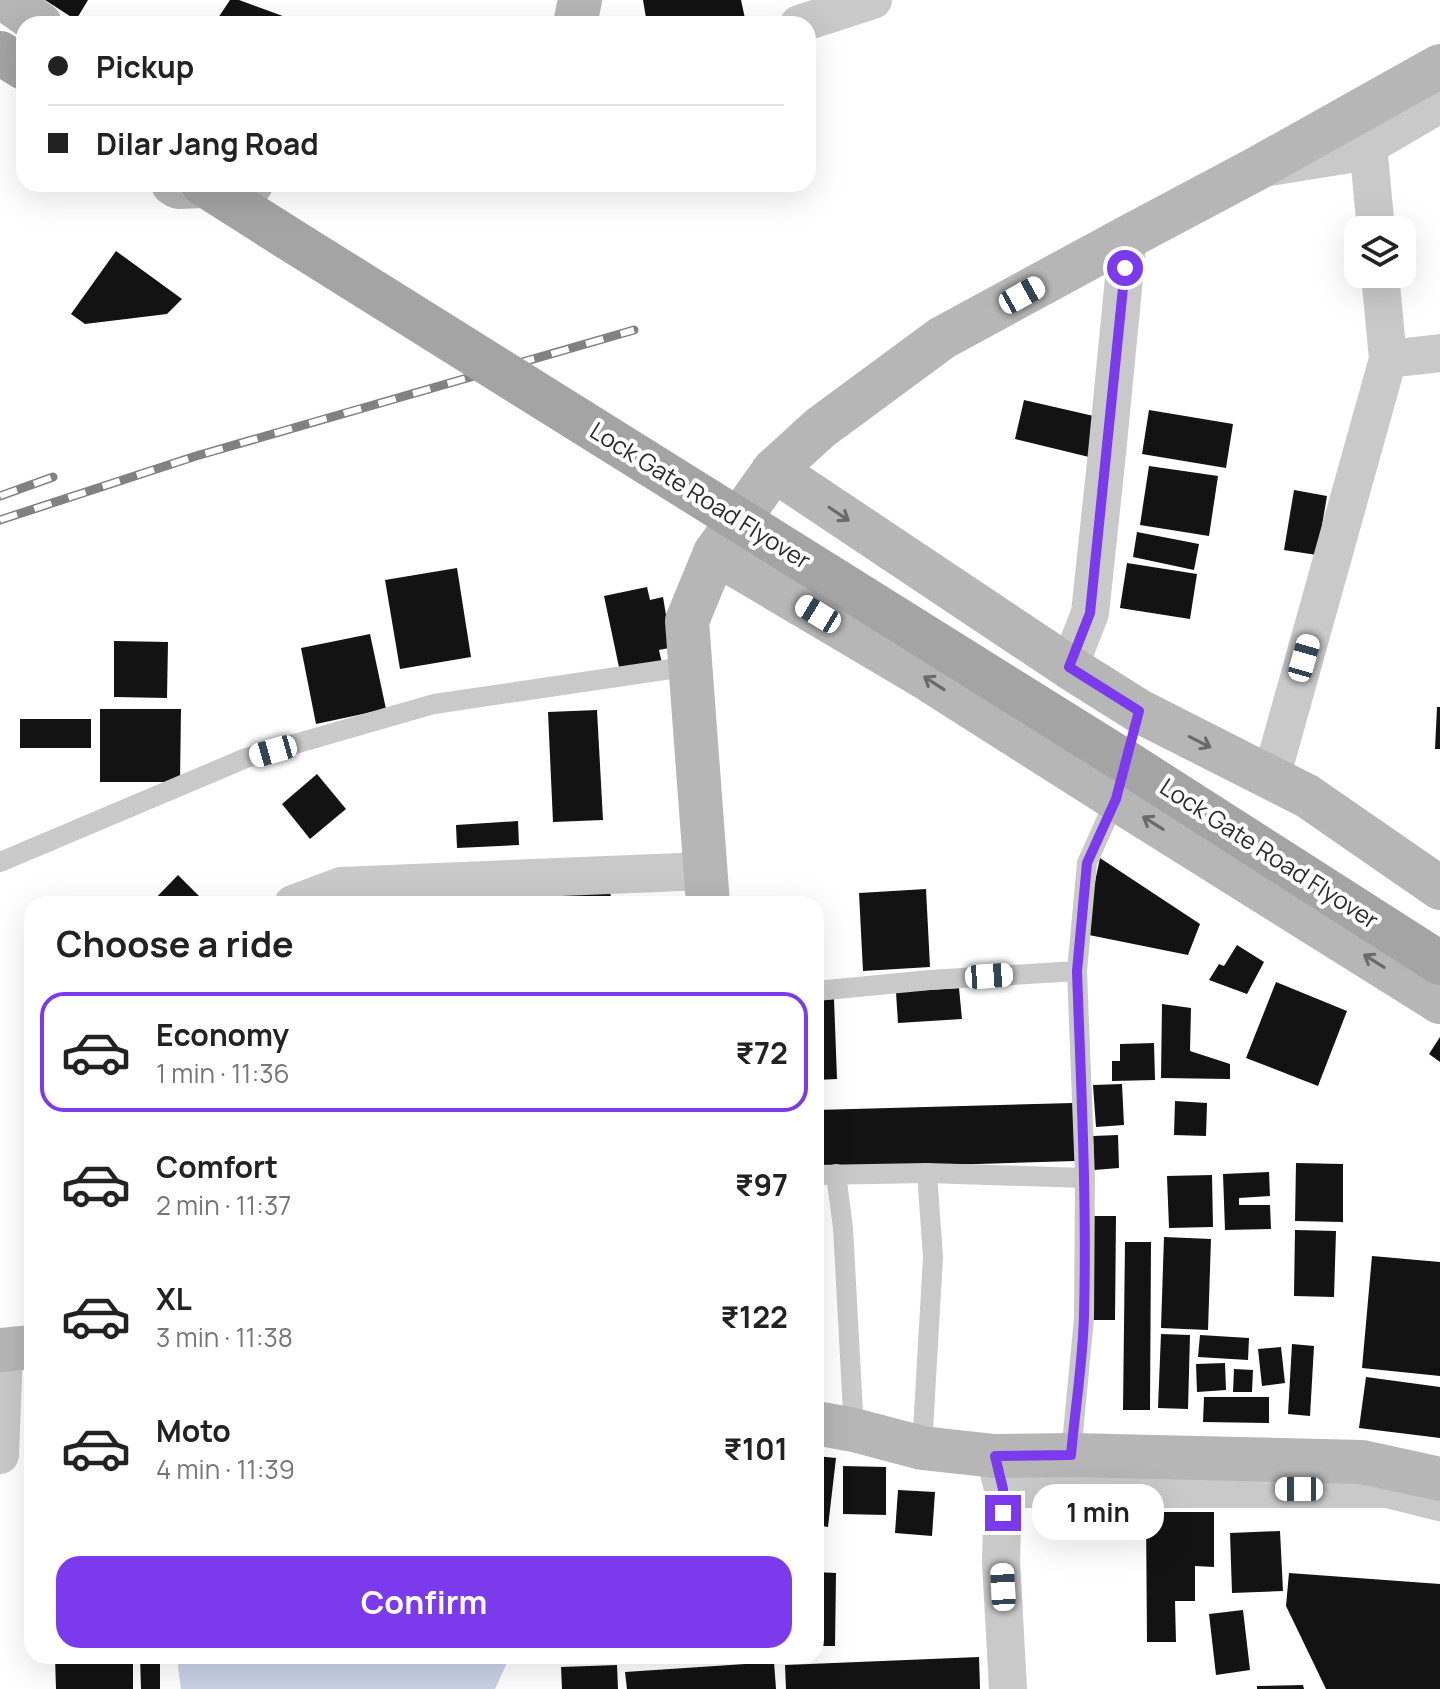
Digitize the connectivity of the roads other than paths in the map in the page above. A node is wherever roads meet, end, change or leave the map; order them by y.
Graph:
1 (6, 0) edge
2 (873, 0) edge
3 (29, 16) edge
4 (816, 18) edge
5 (1440, 66) edge
6 (1440, 104) edge
7 (1353, 134) junction
8 (198, 192) edge
9 (1373, 216) edge
10 (1128, 237) junction
11 (1381, 288) edge
12 (1440, 353) edge
13 (1388, 359) junction
14 (774, 470) junction
15 (715, 553) junction
16 (691, 666) junction
17 (1069, 667) junction
18 (1135, 726) junction
19 (1271, 778) junction
20 (1116, 799) junction
21 (0, 862) edge
22 (707, 888) edge
23 (1440, 888) edge
24 (314, 896) edge
25 (1440, 963) edge
26 (1077, 971) junction
27 (824, 990) edge
28 (1440, 1002) edge
29 (927, 1173) junction
30 (826, 1174) edge
31 (1085, 1178) junction
32 (12, 1349) edge
33 (835, 1427) edge
34 (922, 1448) junction
35 (0, 1455) edge
36 (1071, 1455) junction
37 (999, 1472) junction
38 (1440, 1479) edge
39 (1440, 1502) edge
40 (1008, 1689) edge

1 - 3 street
2 - 4 street
5 - 7 street
6 - 7 street
7 - 9 street
7 - 10 street
8 - 25 main road, Lock Gate Road Flyover, bridge
10 - 14 street
10 - 17 street
11 - 13 street
12 - 13 street
13 - 19 street
14 - 15 street
14 -> 17 street
15 - 16 street
20 -> 15 street
16 - 21 lane
16 - 22 street
17 - 18 street
18 -> 19 street
18 - 20 lane
19 - 23 street
20 - 26 lane
28 -> 20 street
22 - 24 street
26 - 27 lane
26 - 31 lane
29 - 30 lane
29 - 31 lane
29 - 34 lane
30 - 33 lane
31 - 36 lane
32 - 35 street
33 - 34 street
34 - 37 street
36 - 37 street
36 - 38 street
37 - 39 street
37 - 40 street

